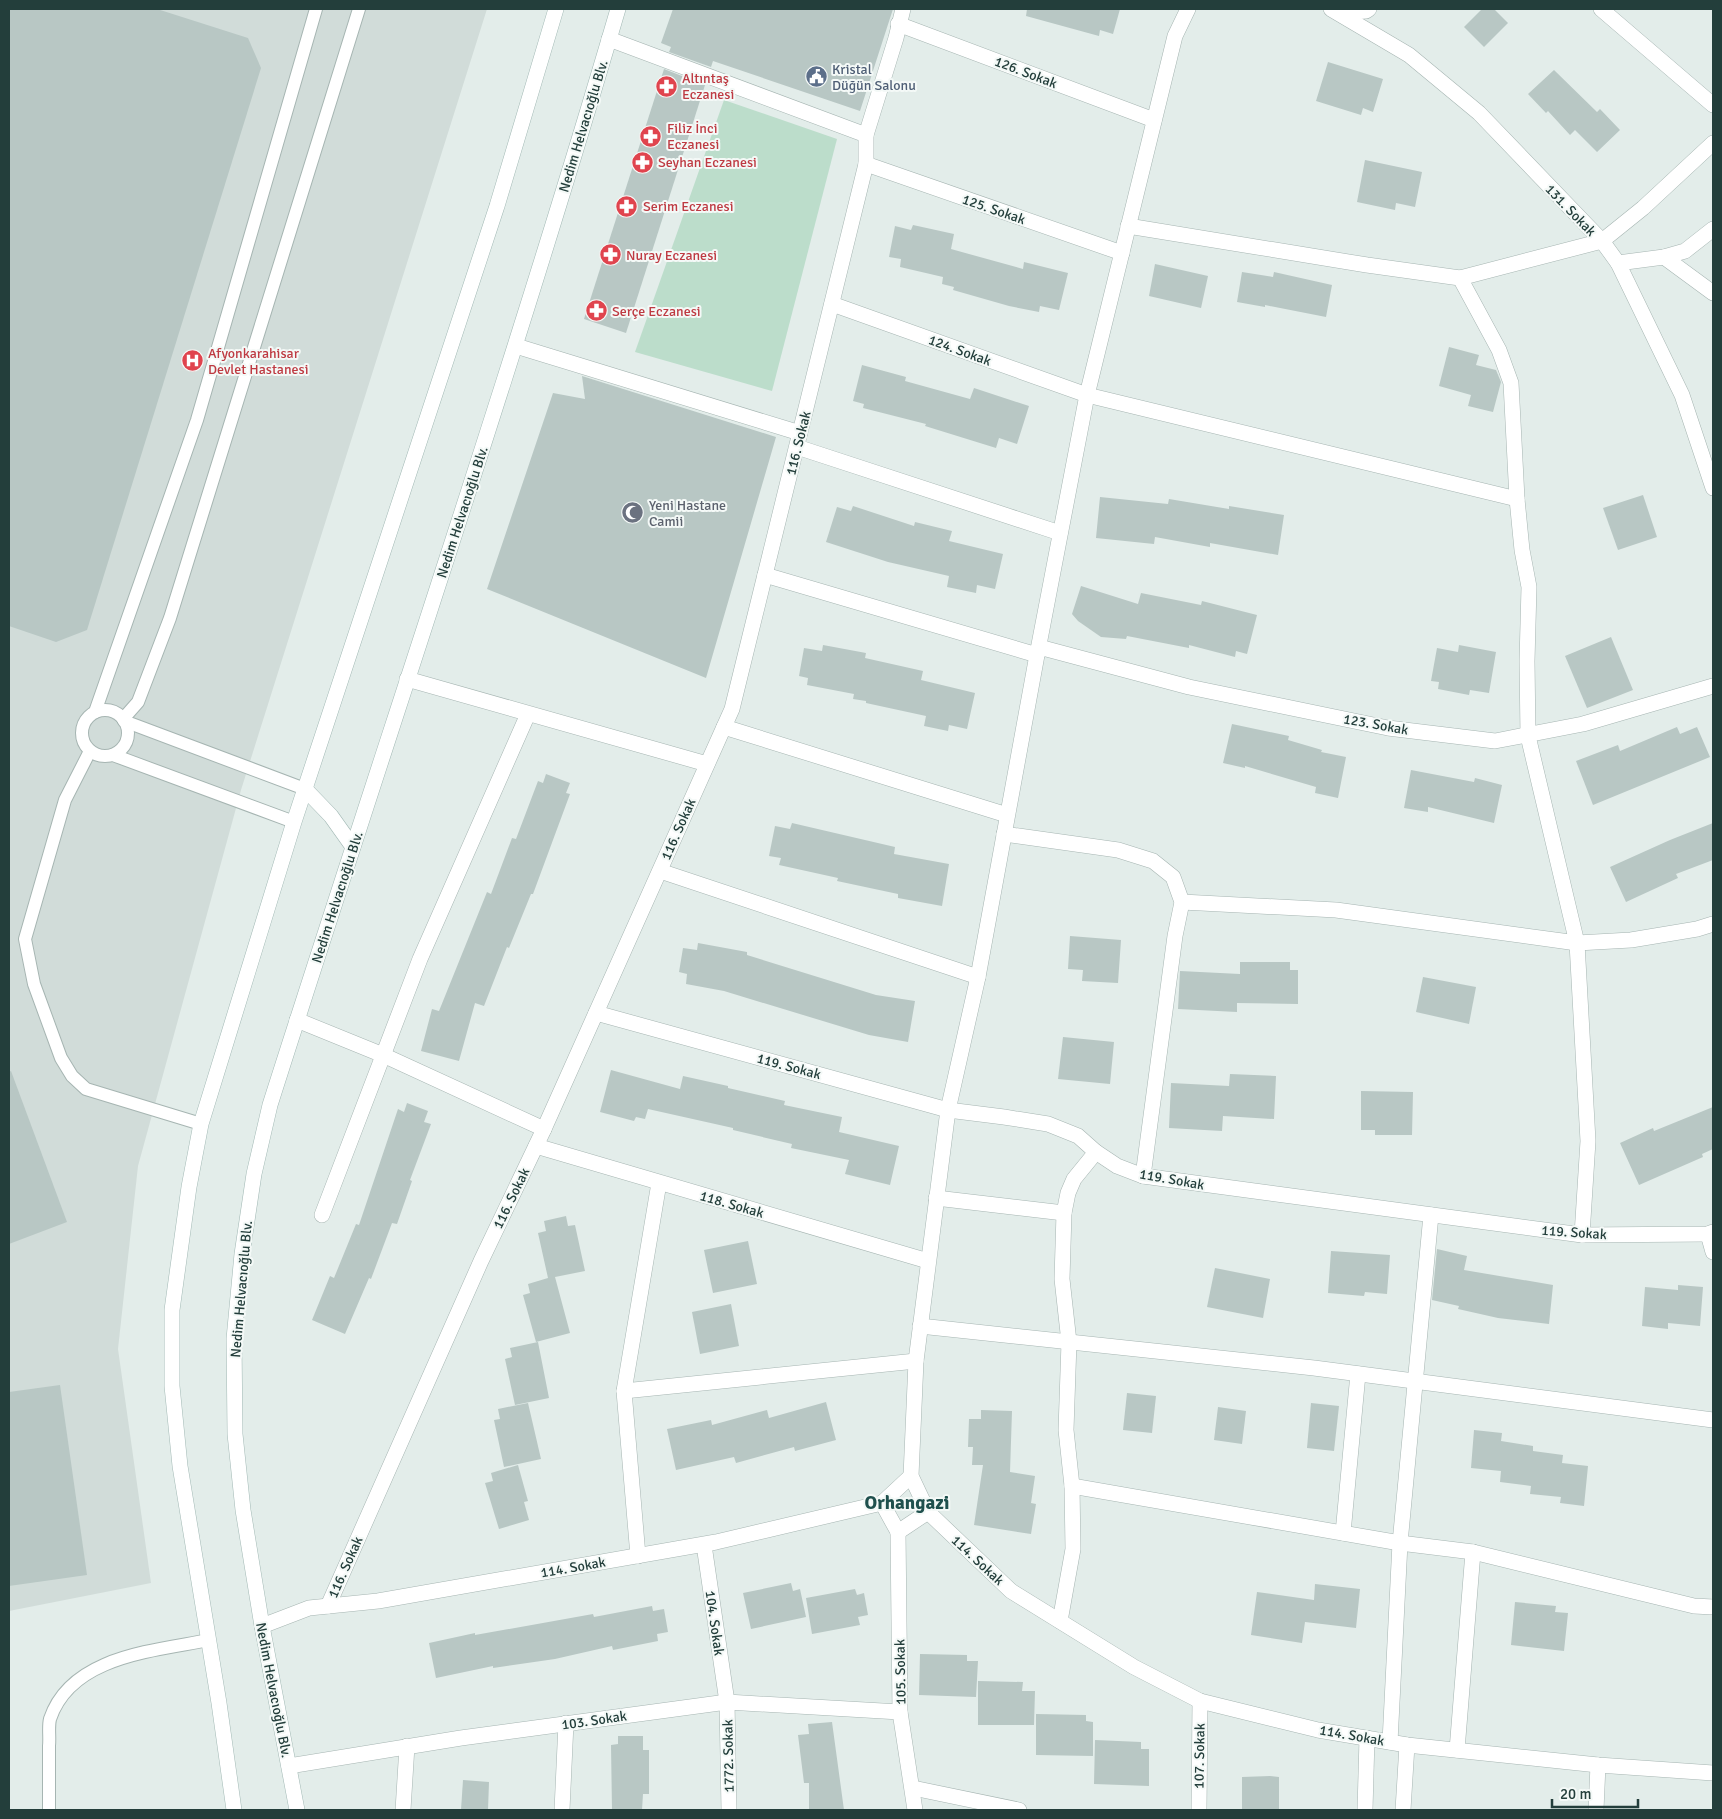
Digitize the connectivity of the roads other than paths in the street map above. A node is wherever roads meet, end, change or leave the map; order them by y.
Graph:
1 (316, 9) edge
2 (359, 9) edge
3 (556, 9) edge
4 (618, 9) edge
5 (903, 9) edge
6 (1188, 9) edge
7 (1369, 9) edge
8 (1601, 9) edge
9 (1335, 11) edge
10 (898, 24) junction
11 (610, 39) junction
12 (1713, 105) edge
13 (1154, 120) junction
14 (866, 135) junction
15 (1713, 143) edge
16 (866, 164) junction
17 (1128, 226) junction
18 (1713, 229) edge
19 (1602, 241) junction
20 (1122, 253) junction
21 (1664, 257) junction
22 (1618, 263) junction
23 (1460, 278) junction
24 (1713, 292) edge
25 (832, 304) junction
26 (516, 346) junction
27 (1087, 395) junction
28 (798, 440) junction
29 (1713, 488) edge
30 (1517, 498) junction
31 (1060, 533) junction
32 (765, 574) junction
33 (1038, 651) junction
34 (407, 679) junction
35 (1713, 686) edge
36 (95, 712) junction
37 (528, 714) junction
38 (124, 720) junction
39 (724, 727) junction
40 (1528, 736) junction
41 (90, 751) junction
42 (113, 755) junction
43 (707, 764) junction
44 (305, 789) junction
45 (1007, 815) junction
46 (294, 822) junction
47 (1004, 834) junction
48 (353, 847) junction
49 (660, 871) junction
50 (1182, 902) junction
51 (1713, 924) edge
52 (1577, 944) junction
53 (978, 977) junction
54 (596, 1013) junction
55 (297, 1020) junction
56 (383, 1055) junction
57 (948, 1110) junction
58 (201, 1124) junction
59 (544, 1129) junction
60 (536, 1146) junction
61 (1096, 1152) junction
62 (1143, 1176) junction
63 (659, 1183) junction
64 (936, 1198) junction
65 (1064, 1213) junction
66 (322, 1215) dead end
67 (1431, 1215) junction
68 (1710, 1233) edge
69 (1582, 1235) junction
70 (1713, 1252) edge
71 (928, 1261) junction
72 (920, 1326) junction
73 (1069, 1342) junction
74 (916, 1361) junction
75 (1358, 1374) junction
76 (1415, 1381) junction
77 (624, 1391) junction
78 (1713, 1420) edge
79 (911, 1476) junction
80 (1072, 1486) junction
81 (882, 1503) junction
82 (928, 1512) junction
83 (898, 1532) junction
84 (1343, 1533) junction
85 (1400, 1543) junction
86 (704, 1545) junction
87 (1473, 1552) junction
88 (638, 1556) junction
89 (328, 1606) junction
90 (1713, 1606) edge
91 (1060, 1621) junction
92 (262, 1626) junction
93 (209, 1640) junction
94 (1200, 1701) junction
95 (727, 1702) junction
96 (900, 1712) junction
97 (566, 1724) junction
98 (1367, 1738) junction
99 (1390, 1742) junction
100 (1406, 1745) junction
101 (407, 1746) junction
102 (1457, 1750) junction
103 (1598, 1765) junction
104 (289, 1766) junction
105 (1713, 1773) edge
106 (912, 1788) junction
107 (49, 1810) edge
108 (234, 1810) edge
109 (297, 1810) edge
110 (403, 1810) edge
111 (562, 1810) edge
112 (729, 1810) edge
113 (915, 1810) edge
114 (1019, 1810) edge
115 (1199, 1810) edge
116 (1365, 1810) edge
117 (1403, 1810) edge
118 (1596, 1810) edge

1 - 36 lane
2 - 38 lane
3 - 44 street
4 - 11 street, Nedim Helvacıoğlu Blv.
5 - 10 street, 116. Sokak
6 - 13 street
7 - 9 street
8 - 12 street
9 - 19 street, 131. Sokak
10 - 13 street, 126. Sokak
10 - 14 street, 116. Sokak
11 - 14 street
11 - 26 street, Nedim Helvacıoğlu Blv.
13 - 17 street
14 - 16 street, 116. Sokak
15 - 19 street
16 - 20 street, 125. Sokak
16 - 25 street, 116. Sokak
17 - 20 street
17 - 23 street
18 - 21 street
19 - 22 street, 131. Sokak
19 - 23 street
20 - 27 street
21 - 22 street
21 - 24 street
22 - 29 street, 131. Sokak
23 - 30 street
25 - 27 street, 124. Sokak
25 - 28 street, 116. Sokak
26 - 28 street
26 - 34 street, Nedim Helvacıoğlu Blv.
27 - 30 street, 124. Sokak
27 - 31 street
28 - 31 street
28 - 32 street, 116. Sokak
30 - 40 street
31 - 33 street
32 - 33 street, 123. Sokak
32 - 39 street, 116. Sokak
33 - 40 street, 123. Sokak
33 - 45 street
34 - 37 street
34 - 48 street, Nedim Helvacıoğlu Blv.
35 - 40 street, 123. Sokak
36 - 38 lane
36 - 41 lane
37 - 43 street
37 - 56 street
38 - 42 lane
38 - 44 lane
39 - 43 street, 116. Sokak
39 - 45 street
40 - 52 street
41 - 42 lane
41 - 58 lane
42 - 46 lane
43 - 49 street, 116. Sokak
44 - 46 street
44 - 48 street
45 - 47 street
46 - 58 street
47 - 50 street
47 - 53 street
48 - 55 street, Nedim Helvacıoğlu Blv.
49 - 53 street
49 - 54 street, 116. Sokak
50 - 52 street
50 - 62 street
51 - 52 street
52 - 69 street
53 - 57 street
54 - 57 street, 119. Sokak
54 - 59 street, 116. Sokak
55 - 56 street
55 - 92 street, Nedim Helvacıoğlu Blv.
56 - 59 street
56 - 66 street
57 - 61 street, 119. Sokak
57 - 64 street
58 - 93 street
59 - 60 street, 116. Sokak
60 - 63 street, 118. Sokak
60 - 89 street, 116. Sokak
61 - 62 street, 119. Sokak
61 - 65 street
62 - 67 street, 119. Sokak
63 - 71 street, 118. Sokak
63 - 77 street
64 - 65 street
64 - 71 street
65 - 73 street
67 - 69 street, 119. Sokak
67 - 76 street
68 - 69 street, 119. Sokak
68 - 70 street
71 - 72 street
72 - 73 street
72 - 74 street
73 - 75 street
73 - 80 street
74 - 77 street
74 - 79 street
75 - 76 street
75 - 84 street
76 - 78 street
76 - 85 street
77 - 88 street
79 - 81 street, 114. Sokak
79 - 82 street, 114. Sokak
80 - 84 street
80 - 91 street
81 - 83 street
81 - 86 street, 114. Sokak
82 - 83 street
82 - 91 street, 114. Sokak
83 - 96 street, 105. Sokak
84 - 85 street
85 - 87 street
85 - 99 street
86 - 88 street, 114. Sokak
86 - 95 street, 104. Sokak
87 - 90 street
87 - 102 street
88 - 89 street, 114. Sokak
89 - 92 street, 114. Sokak
91 - 94 street, 114. Sokak
92 - 104 street, Nedim Helvacıoğlu Blv.
93 - 107 lane
93 - 108 street
94 - 98 street, 114. Sokak
94 - 115 street, 107. Sokak
95 - 96 street, 103. Sokak
95 - 97 street, 103. Sokak
95 - 112 street, 1772. Sokak
96 - 106 street, 105. Sokak
97 - 101 street, 103. Sokak
97 - 111 street
98 - 99 street, 114. Sokak
98 - 116 street
99 - 100 street, 114. Sokak
100 - 102 street, 114. Sokak
100 - 117 street
101 - 104 street, 103. Sokak
101 - 110 street
102 - 103 street, 114. Sokak
103 - 105 street, 114. Sokak
103 - 118 street
104 - 109 street, Nedim Helvacıoğlu Blv.
106 - 113 street, 105. Sokak
106 - 114 street

